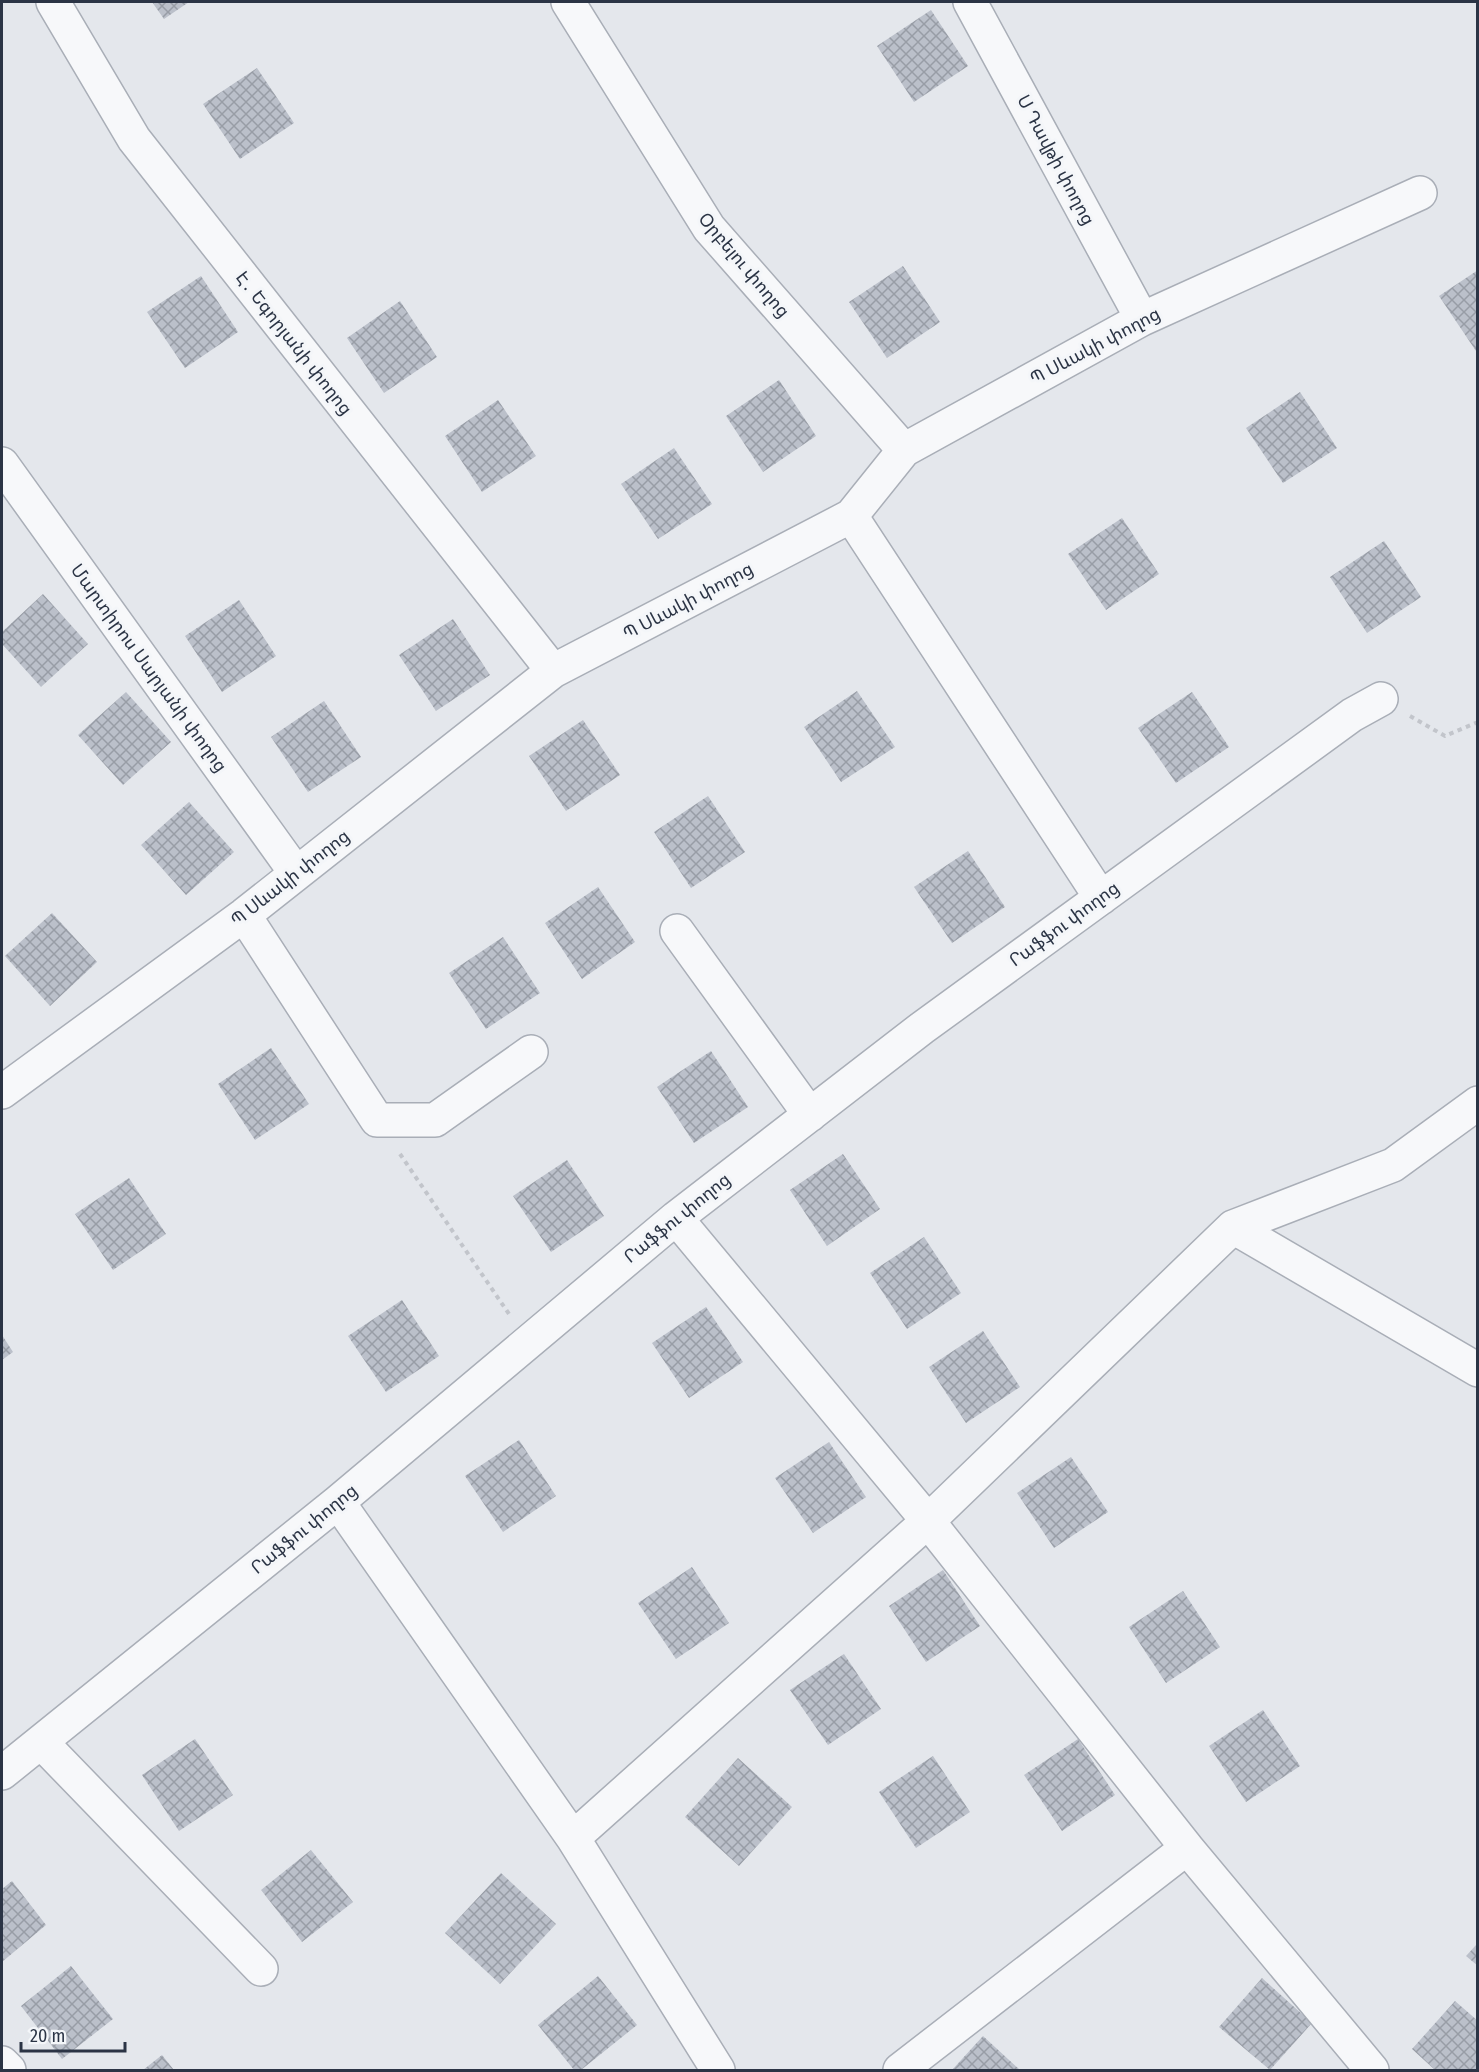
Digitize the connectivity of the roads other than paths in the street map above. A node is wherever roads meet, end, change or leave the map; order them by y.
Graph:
1 (53, 2) edge
2 (568, 2) edge
3 (970, 2) edge
4 (1420, 193) dead end
5 (1142, 319) junction
6 (904, 450) junction
7 (2, 464) edge
8 (851, 516) junction
9 (553, 671) junction
10 (1381, 699) road end
11 (296, 873) junction
12 (1101, 898) junction
13 (244, 915) junction
14 (677, 931) dead end
15 (531, 1052) dead end
16 (2, 1092) edge
17 (1478, 1103) edge
18 (810, 1115) junction
19 (676, 1218) junction
20 (1233, 1227) junction
21 (1478, 1370) edge
22 (338, 1502) junction
23 (928, 1521) junction
24 (42, 1743) junction
25 (2, 1773) edge
26 (573, 1838) junction
27 (1187, 1848) junction
28 (261, 1969) dead end
29 (2, 2062) edge
30 (9, 2070) edge
31 (718, 2070) edge
32 (900, 2070) edge
33 (1372, 2070) edge

1 - 9 street, Է․ Եգորյանի փողոց
2 - 6 street, Օրբելու փողոց
3 - 5 street, Ս Դավթի փողոց
4 - 5 street, Պ Սևակի փողոց
5 - 6 street, Պ Սևակի փողոց
6 - 8 street, Պ Սևակի փողոց
7 - 11 street, Մարտիրոս Սարյանի փողոց
8 - 9 street, Պ Սևակի փողոց
8 - 12 street
9 - 11 street, Պ Սևակի փողոց
10 - 12 street, Րաֆֆու փողոց
11 - 13 street, Պ Սևակի փողոց
12 - 18 street, Րաֆֆու փողոց
13 - 15 street
13 - 16 street, Պ Սևակի փողոց
14 - 18 street
17 - 20 street
18 - 19 street, Րաֆֆու փողոց
19 - 22 street, Րաֆֆու փողոց
19 - 23 street
20 - 21 street
20 - 23 street
22 - 24 street, Րաֆֆու փողոց
22 - 26 street
23 - 26 street
23 - 27 street
24 - 25 street, Րաֆֆու փողոց
24 - 28 street
26 - 31 street
27 - 32 street
27 - 33 street
29 - 30 street

